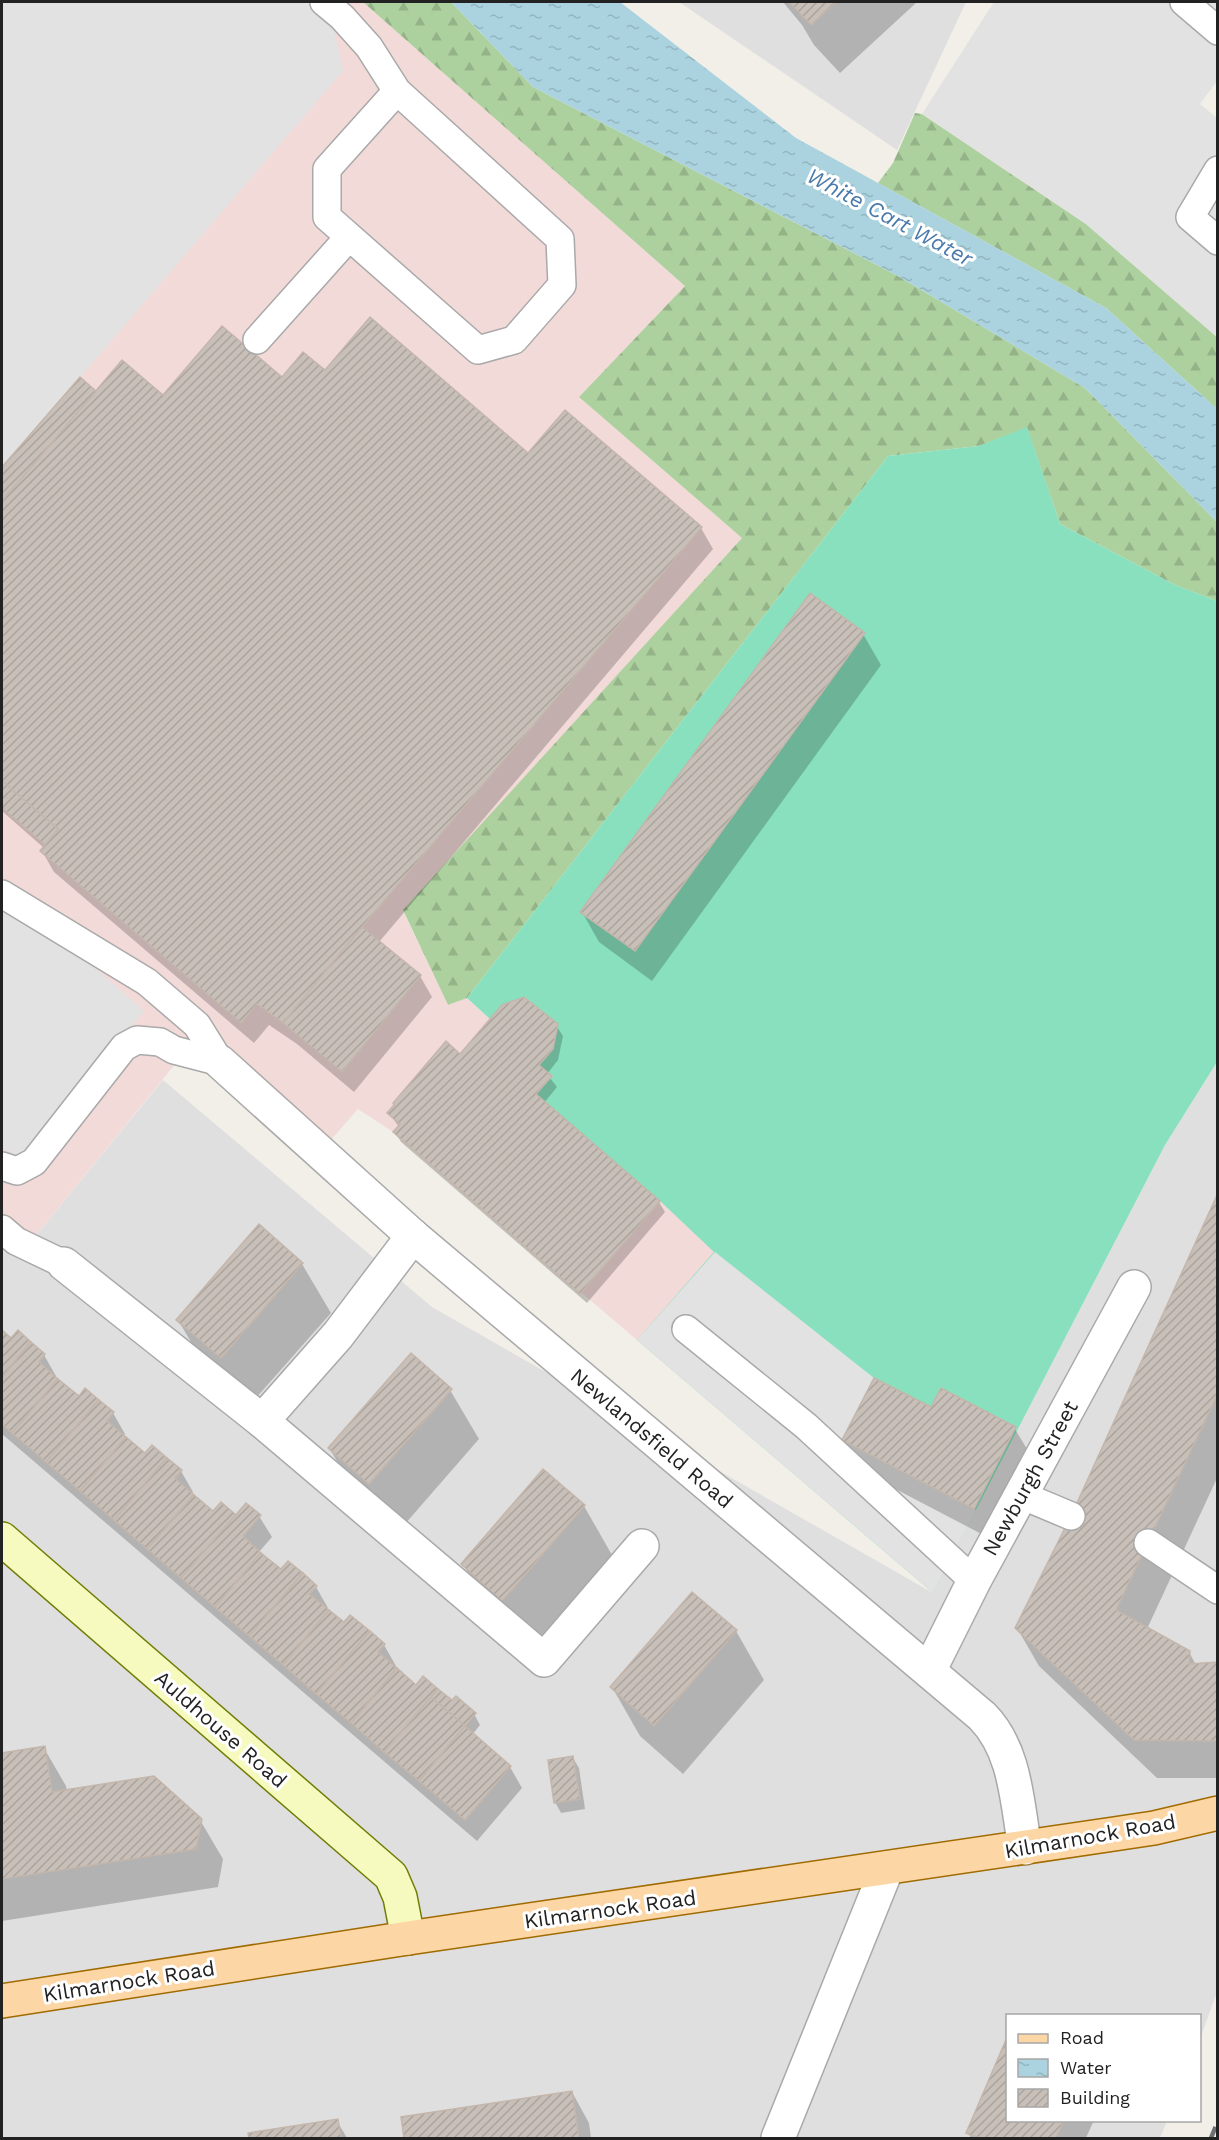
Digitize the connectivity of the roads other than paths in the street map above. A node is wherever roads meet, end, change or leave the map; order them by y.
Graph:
1 (324, 2) edge
2 (1184, 2) edge
3 (1218, 31) edge
4 (398, 92) junction
5 (1218, 170) edge
6 (349, 237) junction
7 (1218, 241) edge
8 (257, 340) dead end
9 (2, 894) edge
10 (220, 1062) junction
11 (2, 1166) edge
12 (2, 1229) edge
13 (413, 1236) junction
14 (64, 1264) joint
15 (1134, 1287) dead end
16 (686, 1329) dead end
17 (262, 1420) junction
18 (1021, 1495) junction
19 (1071, 1516) dead end
20 (2, 1539) edge
21 (1148, 1543) dead end
22 (642, 1546) dead end
23 (974, 1581) junction
24 (1218, 1590) edge
25 (929, 1671) junction
26 (1218, 1813) edge
27 (1025, 1848) junction
28 (887, 1868) junction
29 (408, 1938) junction
30 (2, 2001) edge
31 (778, 2139) edge

1 - 4 lane
2 - 3 lane
4 - 6 lane
4 - 6 lane
5 - 7 lane
6 - 8 lane
9 - 10 lane
10 - 11 lane
10 - 13 street, Newlandsfield Road
12 - 14 lane
13 - 17 street
13 - 25 street, Newlandsfield Road
14 - 17 street
15 - 18 street, Newburgh Street
16 - 23 lane
17 - 22 street
18 - 19 lane
18 - 23 street, Newburgh Street
20 - 29 street, Auldhouse Road
21 - 24 lane
23 - 25 street, Newburgh Street
25 - 27 street, Newlandsfield Road
26 - 27 main road, Kilmarnock Road
27 - 28 main road, Kilmarnock Road
28 - 29 main road, Kilmarnock Road
28 - 31 street
29 - 30 main road, Kilmarnock Road

